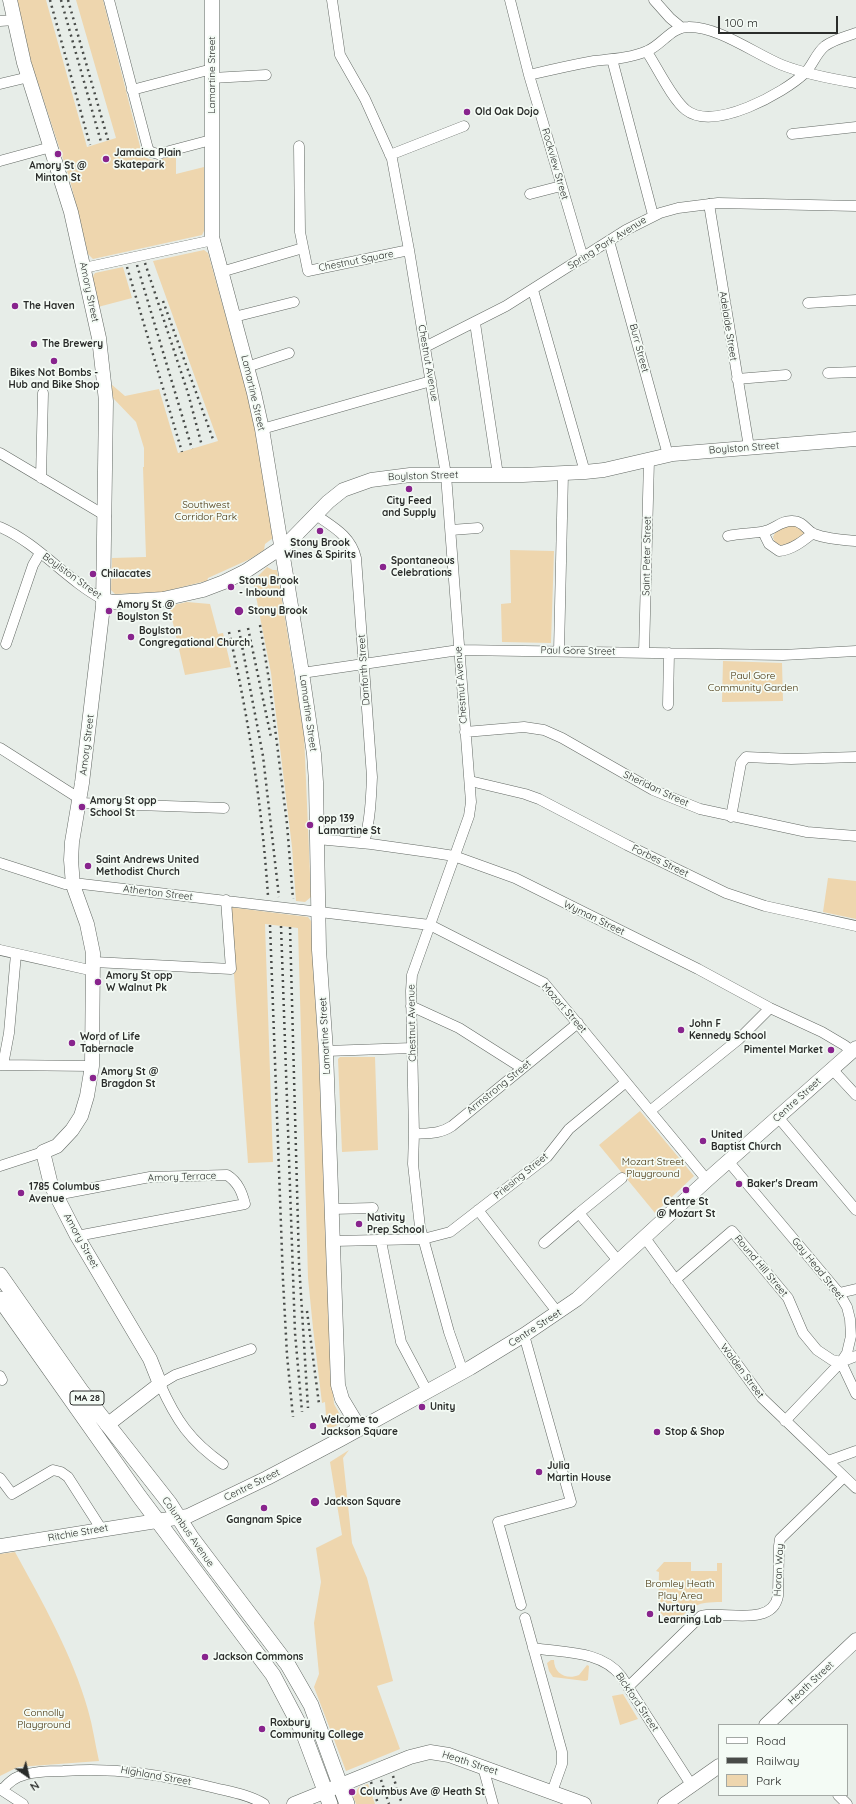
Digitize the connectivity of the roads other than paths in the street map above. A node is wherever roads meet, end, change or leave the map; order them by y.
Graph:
1 (10, 0) edge
2 (212, 0) edge
3 (332, 0) edge
4 (510, 0) edge
5 (654, 0) edge
6 (111, 1) edge
7 (7, 20) edge
8 (682, 28) junction
9 (856, 33) edge
10 (647, 52) junction
11 (612, 59) junction
12 (806, 72) junction
13 (212, 74) junction
14 (266, 75) dead end
15 (529, 75) junction
16 (29, 78) junction
17 (856, 83) edge
18 (0, 84) edge
19 (132, 90) junction
20 (464, 126) dead end
21 (856, 127) edge
22 (792, 134) dead end
23 (212, 140) junction
24 (299, 146) dead end
25 (51, 147) junction
26 (390, 155) junction
27 (0, 161) edge
28 (561, 186) junction
29 (530, 194) dead end
30 (709, 204) junction
31 (856, 206) edge
32 (653, 215) junction
33 (213, 240) junction
34 (609, 241) junction
35 (303, 248) junction
36 (409, 250) junction
37 (582, 258) junction
38 (84, 268) junction
39 (221, 272) junction
40 (533, 290) junction
41 (856, 300) edge
42 (294, 302) dead end
43 (808, 303) dead end
44 (234, 317) junction
45 (475, 322) junction
46 (425, 347) junction
47 (289, 353) dead end
48 (247, 367) junction
49 (856, 372) edge
50 (828, 373) dead end
51 (786, 375) dead end
52 (737, 379) junction
53 (431, 381) junction
54 (43, 394) dead end
55 (262, 429) junction
56 (856, 439) edge
57 (749, 447) junction
58 (0, 453) edge
59 (668, 455) junction
60 (649, 460) junction
61 (585, 472) junction
62 (563, 474) junction
63 (446, 475) junction
64 (498, 475) junction
65 (41, 478) junction
66 (316, 515) junction
67 (106, 516) junction
68 (0, 527) edge
69 (478, 528) dead end
70 (451, 530) junction
71 (766, 531) junction
72 (813, 533) junction
73 (728, 536) dead end
74 (856, 541) edge
75 (281, 548) junction
76 (40, 552) junction
77 (104, 600) junction
78 (6, 644) dead end
79 (459, 650) junction
80 (559, 651) junction
81 (856, 651) edge
82 (644, 652) junction
83 (670, 653) junction
84 (363, 664) junction
85 (302, 673) junction
86 (668, 705) dead end
87 (465, 732) junction
88 (0, 748) edge
89 (856, 757) edge
90 (470, 781) junction
91 (79, 801) junction
92 (224, 808) dead end
93 (732, 817) junction
94 (856, 836) edge
95 (317, 839) junction
96 (364, 843) junction
97 (454, 856) junction
98 (0, 863) edge
99 (73, 885) junction
100 (226, 900) junction
101 (318, 911) junction
102 (430, 925) junction
103 (856, 926) edge
104 (0, 950) edge
105 (16, 954) junction
106 (94, 966) junction
107 (411, 1006) junction
108 (770, 1008) junction
109 (578, 1024) junction
110 (412, 1048) junction
111 (854, 1050) edge
112 (326, 1051) junction
113 (1, 1065) edge
114 (92, 1066) junction
115 (522, 1068) junction
116 (832, 1069) junction
117 (626, 1082) junction
118 (856, 1095) edge
119 (650, 1111) junction
120 (778, 1117) junction
121 (414, 1134) junction
122 (43, 1152) junction
123 (728, 1161) junction
124 (0, 1166) edge
125 (622, 1178) dead end
126 (707, 1180) junction
127 (56, 1195) junction
128 (373, 1208) dead end
129 (332, 1209) junction
130 (478, 1210) junction
131 (856, 1210) edge
132 (579, 1214) junction
133 (77, 1236) junction
134 (645, 1238) junction
135 (423, 1239) junction
136 (334, 1240) junction
137 (381, 1241) junction
138 (544, 1243) dead end
139 (619, 1262) junction
140 (0, 1276) edge
141 (675, 1280) junction
142 (856, 1289) edge
143 (839, 1294) junction
144 (3, 1307) edge
145 (558, 1313) junction
146 (524, 1335) junction
147 (251, 1349) dead end
148 (856, 1356) edge
149 (841, 1362) junction
150 (463, 1372) junction
151 (160, 1384) junction
152 (427, 1391) junction
153 (856, 1394) edge
154 (785, 1420) junction
155 (107, 1425) junction
156 (360, 1429) junction
157 (856, 1451) edge
158 (828, 1461) junction
159 (223, 1464) dead end
160 (844, 1477) junction
161 (0, 1478) edge
162 (856, 1488) edge
163 (179, 1517) junction
164 (157, 1521) junction
165 (102, 1530) junction
166 (0, 1546) edge
167 (521, 1605) dead end
168 (525, 1618) dead end
169 (856, 1640) edge
170 (533, 1648) junction
171 (628, 1687) junction
172 (767, 1724) edge
173 (483, 1767) junction
174 (718, 1767) edge
175 (340, 1785) junction
176 (692, 1786) junction
177 (1, 1790) edge
178 (552, 1792) junction
179 (839, 1796) edge
180 (328, 1797) edge
181 (572, 1801) edge
182 (23, 1804) edge
183 (264, 1804) edge
184 (294, 1804) edge
185 (347, 1804) edge
186 (493, 1804) edge
187 (584, 1804) edge
188 (665, 1804) edge
189 (847, 1804) edge

1 - 7 street, Amory Street
2 - 13 street, Lamartine Street
3 - 26 street, Chestnut Avenue
4 - 15 street, Rockview Street
5 - 8 street
6 - 19 street
7 - 16 street, Amory Street
8 - 10 street
8 - 12 street
9 - 12 street
10 - 11 street
10 - 12 street
11 - 15 street
11 - 32 street
12 - 17 street
13 - 14 street
13 - 19 street
13 - 23 street, Lamartine Street
15 - 28 street, Rockview Street
16 - 18 street
16 - 25 street, Amory Street
19 - 23 street
20 - 26 street
21 - 22 street
23 - 33 street, Lamartine Street
24 - 35 street, Chestnut Square
25 - 27 street
25 - 38 street, Amory Street
26 - 36 street, Chestnut Avenue
28 - 29 street
28 - 37 street, Rockview Street
30 - 31 street, Spring Park Avenue
30 - 32 street, Spring Park Avenue
30 - 52 street, Adelaide Street
32 - 34 street, Spring Park Avenue
33 - 38 street
33 - 39 street, Lamartine Street
34 - 37 street, Spring Park Avenue
34 - 59 street, Burr Street
35 - 36 street, Chestnut Square
35 - 39 street
36 - 46 street, Chestnut Avenue
37 - 40 street, Spring Park Avenue
38 - 67 street, Amory Street
39 - 44 street, Lamartine Street
40 - 45 street, Spring Park Avenue
40 - 61 street
41 - 43 street
42 - 44 street
44 - 48 street, Lamartine Street
45 - 46 street, Spring Park Avenue
45 - 64 street
46 - 53 street, Chestnut Avenue
47 - 48 street
48 - 55 street, Lamartine Street
49 - 50 street
51 - 52 street
52 - 57 street, Adelaide Street
53 - 55 street
53 - 63 street, Chestnut Avenue
54 - 65 street
55 - 75 street, Lamartine Street
56 - 57 street, Boylston Street
57 - 59 street, Boylston Street
58 - 65 street
59 - 60 street, Boylston Street
60 - 61 street, Boylston Street
60 - 82 street, Saint Peter Street
61 - 62 street, Boylston Street
62 - 64 street, Boylston Street
62 - 80 street
63 - 64 street, Boylston Street
63 - 66 street, Boylston Street
63 - 70 street, Chestnut Avenue
65 - 67 street
66 - 75 street, Boylston Street
66 - 84 street, Danforth Street
67 - 77 street, Amory Street
68 - 76 street, Boylston Street
69 - 70 street
70 - 79 street, Chestnut Avenue
71 - 72 street
71 - 72 street
71 - 73 street
72 - 74 street
75 - 77 street, Boylston Street
75 - 85 street, Lamartine Street
76 - 77 street, Boylston Street
76 - 78 street
77 - 91 street, Amory Street
79 - 80 street, Paul Gore Street
79 - 84 street, Paul Gore Street
79 - 87 street, Chestnut Avenue
80 - 82 street, Paul Gore Street
81 - 83 street, Paul Gore Street
82 - 83 street, Paul Gore Street
83 - 86 street
84 - 85 street, Paul Gore Street
84 - 96 street, Danforth Street
85 - 95 street, Lamartine Street
87 - 90 street, Chestnut Avenue
87 - 93 street, Sheridan Street
88 - 91 street
89 - 93 street
90 - 97 street, Chestnut Avenue
90 - 103 street, Forbes Street
91 - 92 street
91 - 99 street, Amory Street
93 - 94 street, Sheridan Street
95 - 96 street, Wyman Street
95 - 101 street, Lamartine Street
96 - 97 street, Wyman Street
97 - 102 street, Chestnut Avenue
97 - 108 street, Wyman Street
98 - 99 street, Atherton Street
99 - 100 street, Atherton Street
99 - 106 street, Amory Street
100 - 101 street, Atherton Street
100 - 106 street
101 - 102 street, Mozart Street
101 - 112 street, Lamartine Street
102 - 107 street, Chestnut Avenue
102 - 109 street, Mozart Street
104 - 105 street
105 - 106 street
105 - 113 street
106 - 114 street, Amory Street
107 - 110 street, Chestnut Avenue
107 - 115 street
108 - 111 street, Wyman Street
108 - 119 street
109 - 115 street, Armstrong Street
109 - 117 street, Mozart Street
110 - 112 street
110 - 121 street, Chestnut Avenue
111 - 116 street, Centre Street
112 - 129 street, Lamartine Street
113 - 114 street
114 - 122 street, Amory Street
115 - 121 street, Armstrong Street
116 - 118 street
116 - 120 street, Centre Street
117 - 119 street, Mozart Street
117 - 130 street, Priesing Street
119 - 126 street, Mozart Street
120 - 123 street, Centre Street
120 - 131 street
121 - 135 street, Chestnut Avenue
122 - 124 street
122 - 127 street, Amory Street
123 - 126 street, Centre Street
123 - 143 street, Gay Head Street
125 - 132 street
126 - 134 street, Centre Street
127 - 133 street, Amory Street
127 - 133 street, Amory Terrace
128 - 129 street
129 - 136 street, Lamartine Street
130 - 135 street, Priesing Street
130 - 145 street
132 - 138 street
132 - 139 street
133 - 151 street, Amory Street
134 - 139 street, Centre Street
134 - 141 street, Walden Street
135 - 137 street, Priesing Street
135 - 150 street, Chestnut Avenue
136 - 137 street, Priesing Street
136 - 156 street, Lamartine Street
137 - 152 street
139 - 145 street, Centre Street
140 - 155 main road, Columbus Avenue / MA 28
141 - 149 street, Round Hill Street
141 - 154 street, Walden Street
142 - 143 street
143 - 149 street, Gay Head Street
144 - 164 main road, Columbus Avenue / MA 28
145 - 146 street, Centre Street
146 - 150 street, Centre Street
146 - 167 street
147 - 151 street
148 - 149 street
149 - 153 street
149 - 154 street
150 - 152 street, Centre Street
151 - 155 street
151 - 159 street
152 - 156 street, Centre Street
154 - 158 street, Walden Street
155 - 163 main road, Columbus Avenue / MA 28
156 - 163 street, Centre Street
157 - 158 street
158 - 160 street, Walden Street
160 - 162 street, Walden Street
160 - 171 street, Horan Way
161 - 165 street
163 - 164 street, Centre Street
163 - 175 main road, Columbus Avenue / MA 28
164 - 165 street, Ritchie Street
164 - 180 main road, Columbus Avenue / MA 28
165 - 166 street, Ritchie Street
168 - 170 street
169 - 172 street, Heath Street
170 - 171 street, Bickford Street
170 - 178 street
171 - 176 street, Bickford Street
173 - 175 street, Heath Street
173 - 178 street, Heath Street
173 - 186 street
174 - 176 street
175 - 180 street, Heath Street
175 - 185 main road, Columbus Avenue / MA 28
176 - 188 street
177 - 182 street
177 - 183 street, Highland Street
178 - 181 street, Heath Street
179 - 189 street
180 - 184 street
181 - 187 street, Heath Street

